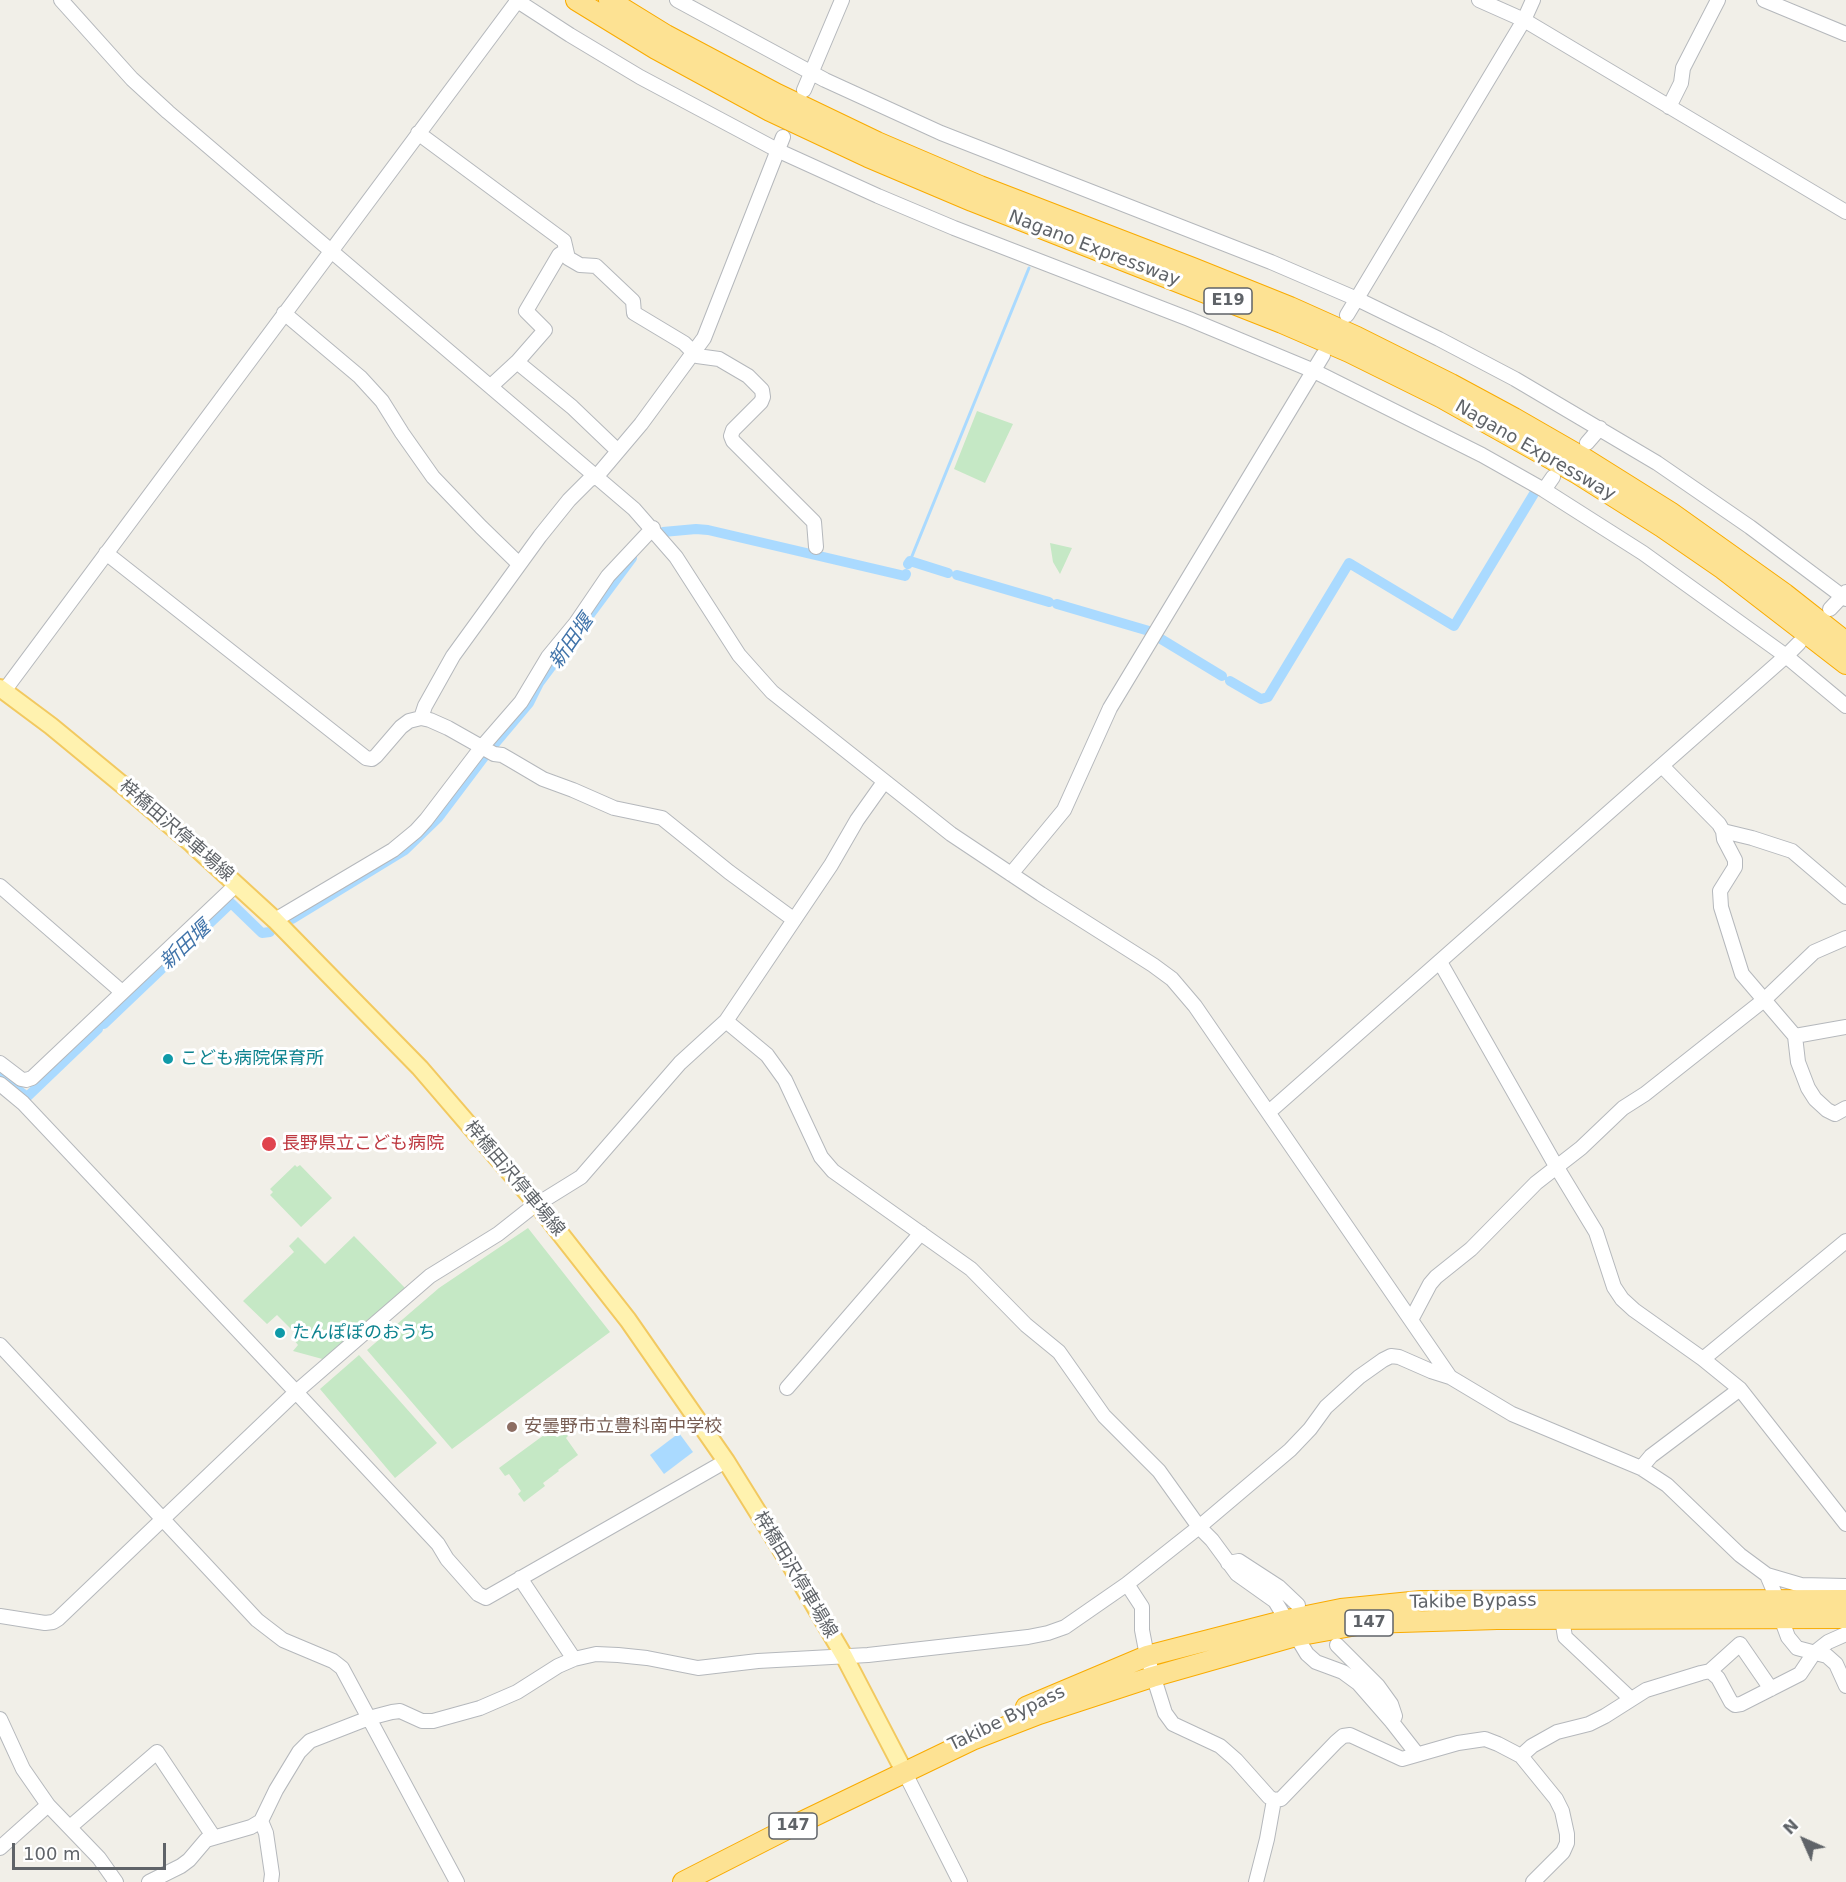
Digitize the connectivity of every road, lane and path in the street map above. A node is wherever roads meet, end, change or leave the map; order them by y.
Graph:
1 (61, 0) edge
2 (517, 0) edge
3 (576, 0) edge
4 (609, 0) edge
5 (677, 0) edge
6 (842, 0) edge
7 (1479, 0) edge
8 (1533, 0) edge
9 (1718, 0) edge
10 (1764, 0) edge
11 (1524, 20) junction
12 (1846, 34) edge
13 (812, 73) junction
14 (804, 90) dead end
15 (1670, 107) junction
16 (418, 133) junction
17 (781, 144) junction
18 (1846, 212) edge
19 (331, 250) junction
20 (565, 251) junction
21 (1357, 299) junction
22 (284, 313) junction
23 (1347, 315) dead end
24 (693, 352) junction
25 (1323, 355) dead end
26 (517, 362) junction
27 (1314, 371) junction
28 (491, 386) junction
29 (1600, 428) junction
30 (1587, 443) dead end
31 (618, 451) junction
32 (597, 476) junction
33 (1553, 477) dead end
34 (1544, 490) junction
35 (653, 528) junction
36 (816, 547) dead end
37 (106, 553) junction
38 (519, 564) junction
39 (1845, 596) edge
40 (1830, 609) dead end
41 (1846, 642) edge
42 (1799, 643) dead end
43 (1786, 656) junction
44 (1846, 664) edge
45 (2, 689) edge
46 (1846, 706) edge
47 (422, 718) junction
48 (481, 748) junction
49 (1662, 766) junction
50 (884, 782) junction
51 (1723, 831) junction
52 (1011, 874) junction
53 (236, 885) junction
54 (0, 886) edge
55 (1846, 897) edge
56 (793, 919) junction
57 (275, 920) junction
58 (1846, 938) edge
59 (1440, 962) junction
60 (122, 992) junction
61 (1764, 1000) junction
62 (726, 1021) junction
63 (1846, 1027) edge
64 (1795, 1036) junction
65 (0, 1062) edge
66 (0, 1084) edge
67 (1846, 1108) edge
68 (1269, 1112) junction
69 (1556, 1166) junction
70 (537, 1204) junction
71 (921, 1233) junction
72 (1846, 1241) edge
73 (1412, 1320) junction
74 (0, 1345) edge
75 (1703, 1359) junction
76 (1450, 1377) junction
77 (786, 1388) dead end
78 (1740, 1389) junction
79 (296, 1392) junction
80 (726, 1461) junction
81 (1641, 1468) junction
82 (163, 1520) junction
83 (1846, 1524) edge
84 (1199, 1527) junction
85 (1767, 1575) junction
86 (520, 1578) junction
87 (1127, 1584) junction
88 (1846, 1586) edge
89 (1846, 1600) edge
90 (1780, 1610) junction
91 (0, 1616) edge
92 (1846, 1618) edge
93 (1562, 1619) junction
94 (1294, 1620) junction
95 (1846, 1634) edge
96 (1337, 1645) dead end
97 (1814, 1653) junction
98 (844, 1656) junction
99 (1147, 1656) junction
100 (574, 1659) junction
101 (1710, 1671) junction
102 (1152, 1677) junction
103 (1846, 1686) edge
104 (1771, 1689) junction
105 (1631, 1699) junction
106 (369, 1718) junction
107 (0, 1719) edge
108 (1392, 1722) junction
109 (1417, 1754) junction
110 (1521, 1756) junction
111 (910, 1770) junction
112 (1274, 1800) junction
113 (48, 1805) junction
114 (261, 1821) junction
115 (70, 1827) junction
116 (213, 1836) junction
117 (0, 1848) edge
118 (116, 1882) edge
119 (149, 1882) edge
120 (271, 1882) edge
121 (457, 1882) edge
122 (683, 1882) edge
123 (960, 1882) edge
124 (1256, 1882) edge
125 (1533, 1882) edge

1 - 19 street
2 - 16 street
2 - 17 street
3 - 44 highway, Nagano Expressway / E19
4 - 41 highway, Nagano Expressway / E19
5 - 13 street
6 - 13 street
7 - 11 street
8 - 11 street
9 - 15 street
10 - 12 street
11 - 15 street
11 - 21 street
13 - 14 street
13 - 21 street
15 - 18 street
16 - 19 street
16 - 20 street
17 - 24 street
17 - 27 street
19 - 22 street
19 - 28 street
20 - 24 street
20 - 26 street
21 - 23 street
21 - 29 street
22 - 37 street
22 - 38 street
24 - 31 street
24 - 36 street
25 - 27 street
26 - 28 street
26 - 31 street
27 - 34 street
27 - 52 street
28 - 32 street
29 - 30 street
29 - 39 street
31 - 32 street
32 - 35 street
32 - 38 street
33 - 34 street
34 - 43 street
35 - 48 street
35 - 50 street
37 - 45 street
37 - 47 street
38 - 47 street
39 - 40 street
42 - 43 street
43 - 46 street
43 - 49 street
45 - 53 main road, 梓橋田沢停車場線
47 - 48 street
48 - 56 street
48 - 57 street
49 - 51 street
49 - 59 street
50 - 52 street
50 - 56 street
51 - 55 street
51 - 61 street
52 - 68 street
53 - 57 main road, 梓橋田沢停車場線
53 - 60 street
54 - 60 street
56 - 62 street
57 - 70 main road, 梓橋田沢停車場線
58 - 61 street
59 - 68 street
59 - 69 street
60 - 65 street
61 - 64 street
61 - 69 street
62 - 70 street
62 - 71 street
63 - 64 street
64 - 67 street
66 - 79 street
68 - 73 street
69 - 73 street
69 - 75 street
70 - 79 street
70 - 80 main road, 梓橋田沢停車場線
71 - 77 street
71 - 84 street
72 - 75 street
73 - 76 street
74 - 82 street
75 - 78 street
76 - 81 street
76 - 84 street
78 - 81 street
78 - 83 street
79 - 82 street
79 - 86 street
80 - 86 street
80 - 98 main road, 梓橋田沢停車場線
81 - 85 street
82 - 91 street
82 - 106 street
84 - 87 street
84 - 94 street
85 - 88 street
85 - 90 street
86 - 100 street
87 - 98 street
87 - 99 street
89 - 90 highway, Takibe Bypass / 147
90 - 92 highway, Takibe Bypass / 147
90 - 93 highway, Takibe Bypass / 147
90 - 94 highway, Takibe Bypass / 147
90 - 97 street
93 - 94 highway, Takibe Bypass / 147
93 - 105 street
94 - 99 highway, Takibe Bypass / 147
94 - 102 highway, Takibe Bypass / 147
94 - 108 street
95 - 97 street
96 - 108 street
97 - 103 street
97 - 104 street
98 - 100 street
98 - 111 main road, 梓橋田沢停車場線
99 - 102 street
99 - 111 highway, Takibe Bypass / 147
100 - 106 street
101 - 104 street
101 - 104 street
101 - 105 street
102 - 111 highway, Takibe Bypass / 147
102 - 112 street
105 - 110 street
106 - 114 street
106 - 121 street
107 - 113 street
108 - 109 street
109 - 110 street
109 - 112 street
110 - 125 street
111 - 122 highway, Takibe Bypass / 147
111 - 123 street
112 - 124 street
113 - 115 street
113 - 117 street
114 - 116 street
114 - 120 street
115 - 116 street
115 - 118 street
116 - 119 street

